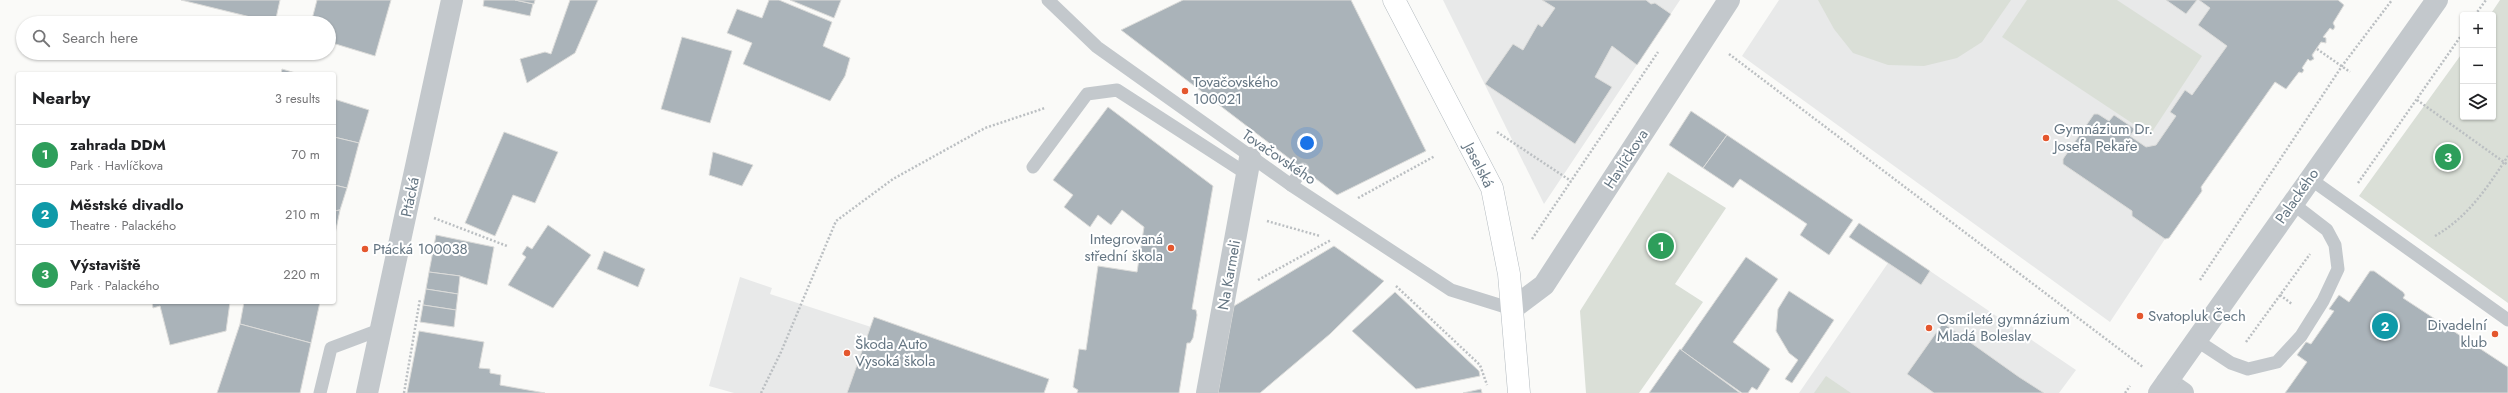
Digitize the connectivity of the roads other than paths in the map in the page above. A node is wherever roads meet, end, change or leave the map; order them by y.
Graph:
1 (452, 0) edge
2 (1048, 0) edge
3 (1394, 0) edge
4 (1729, 0) edge
5 (2437, 0) edge
6 (1248, 166) junction
7 (1033, 167) dead end
8 (1303, 169) dead end
9 (2309, 178) junction
10 (1291, 185) junction
11 (2292, 203) junction
12 (1512, 309) junction
13 (2508, 320) edge
14 (379, 330) junction
15 (2196, 340) junction
16 (2170, 389) edge
17 (320, 393) edge
18 (367, 393) edge
19 (1207, 393) edge
20 (1519, 393) edge

1 - 14 street, Ptácká
2 - 6 lane, Tovačovského
3 - 12 street, Jaselská
4 - 12 street, Havlíčkova
5 - 9 street, Palackého
6 - 7 lane
6 - 10 lane, Tovačovského
6 - 19 street, Na Karmeli
8 - 10 lane
9 - 11 street, Palackého
9 - 13 lane
10 - 12 lane, Tovačovského
11 - 15 street, Palackého
11 - 15 lane
12 - 20 street, Jaselská
14 - 17 lane
14 - 18 street, Ptácká
15 - 16 street, Palackého

